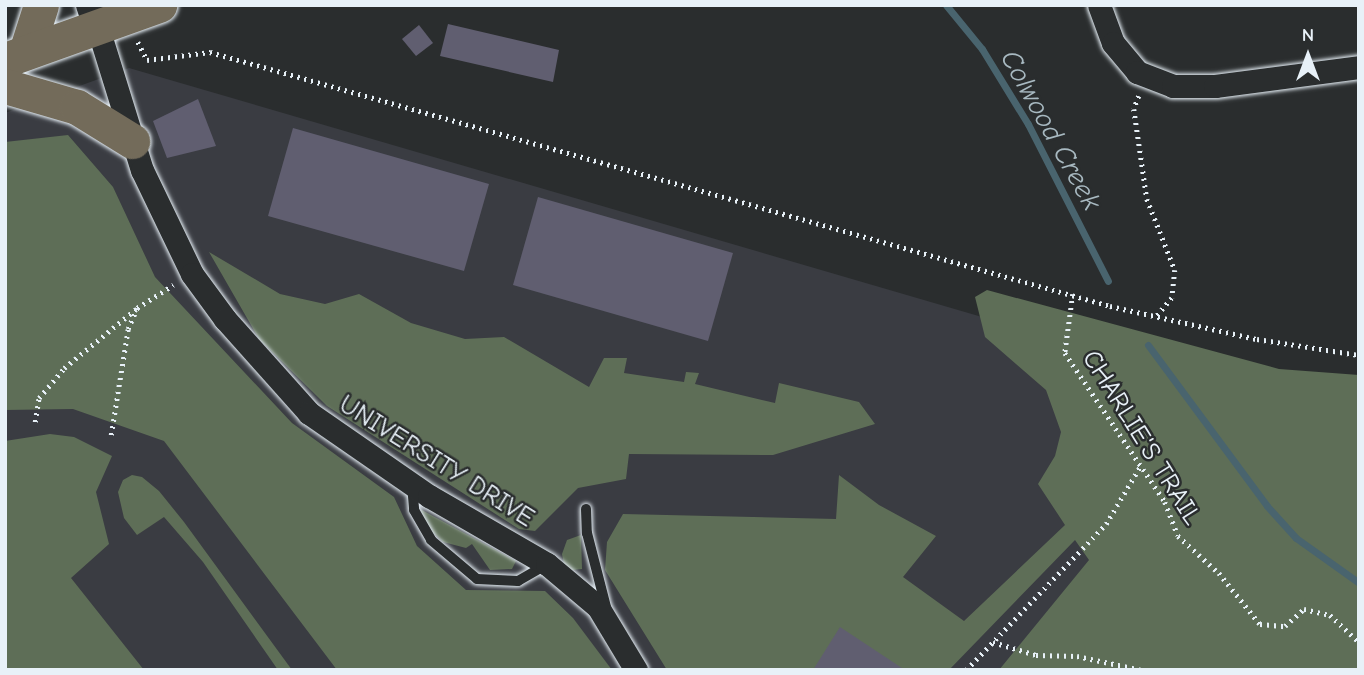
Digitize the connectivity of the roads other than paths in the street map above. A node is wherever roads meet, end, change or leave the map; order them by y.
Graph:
1 (41, 5) edge
2 (159, 5) edge
3 (1099, 5) edge
4 (94, 15) edge
5 (16, 56) edge
6 (1359, 67) edge
7 (5, 86) edge
8 (132, 141) junction
9 (412, 485) junction
10 (586, 509) dead end
11 (547, 564) junction
12 (613, 630) junction
13 (636, 670) edge

1 - 5 main road
2 - 4 main road
3 - 6 street
4 - 5 main road
4 - 8 street, UNIVERSITY DRIVE
7 - 8 main road
8 - 9 street, UNIVERSITY DRIVE
9 - 11 street, UNIVERSITY DRIVE
9 - 11 lane
10 - 12 lane
11 - 12 street, UNIVERSITY DRIVE
12 - 13 street, UNIVERSITY DRIVE

